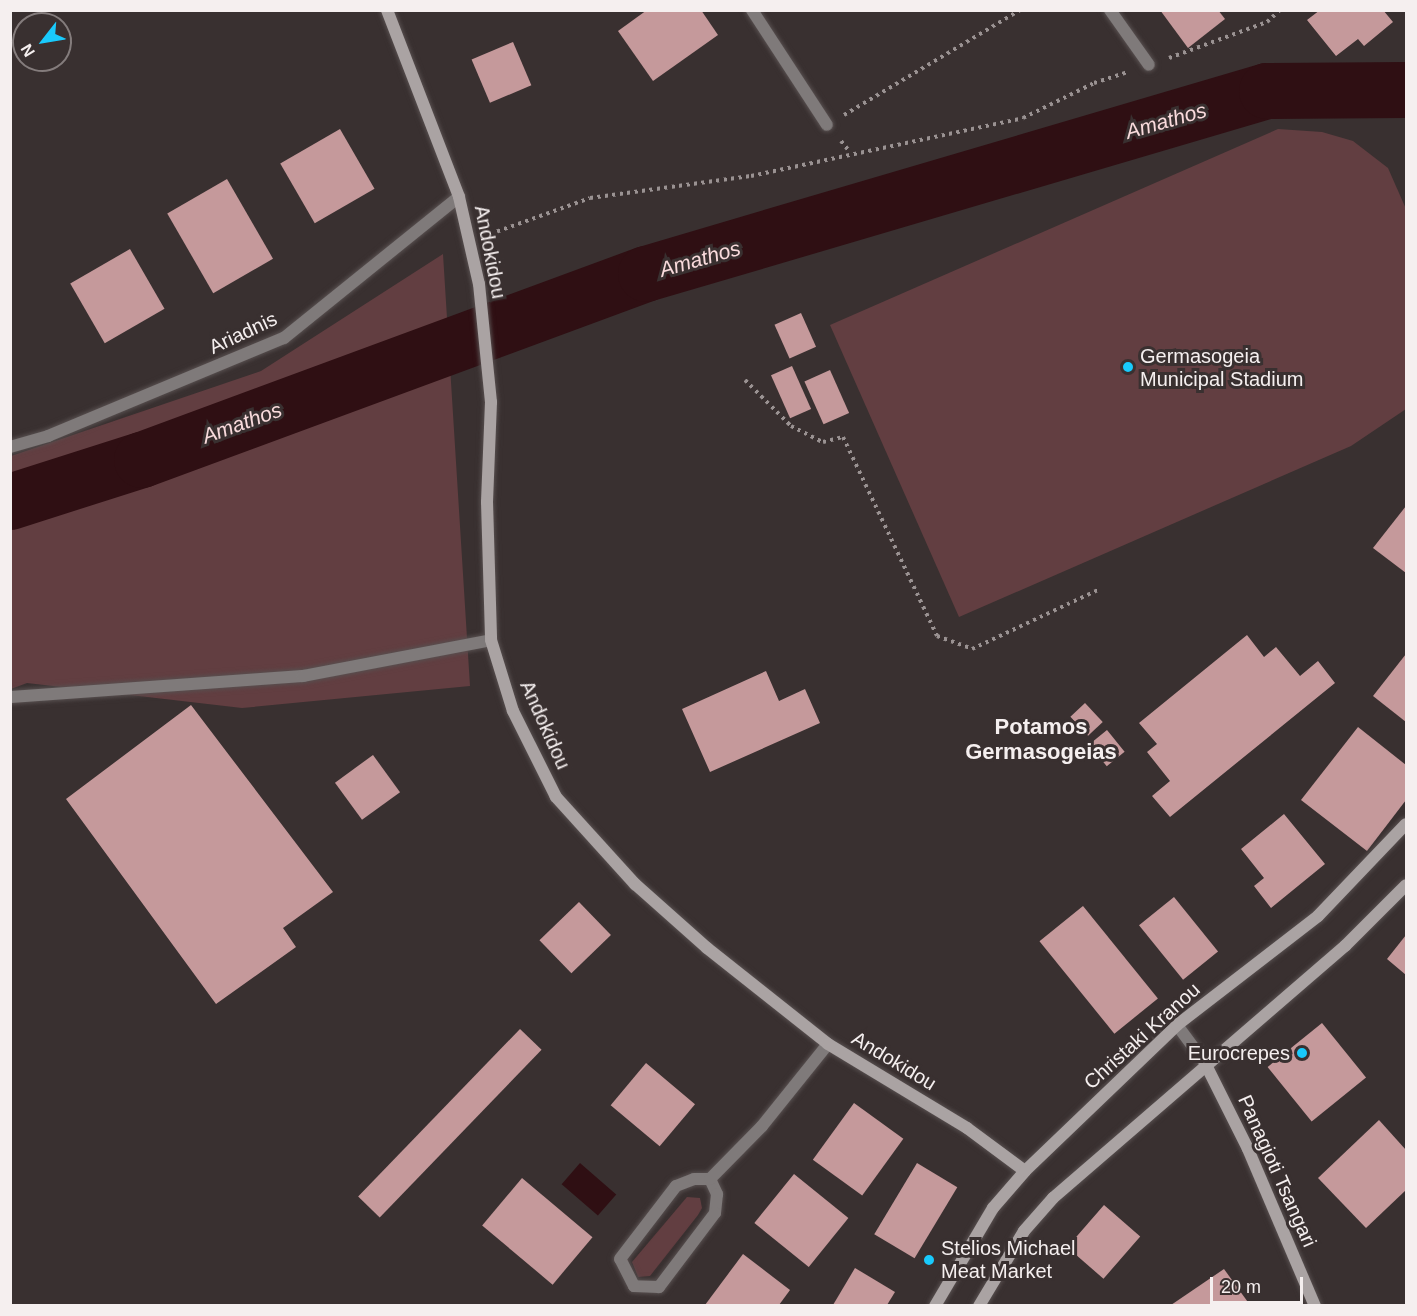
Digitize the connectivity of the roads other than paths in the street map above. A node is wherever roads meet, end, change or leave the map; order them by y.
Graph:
1 (387, 10) edge
2 (752, 10) edge
3 (1110, 10) edge
4 (1149, 65) road end
5 (827, 125) road end
6 (459, 197) junction
7 (10, 447) edge
8 (491, 640) junction
9 (10, 697) edge
10 (1407, 824) edge
11 (1407, 885) edge
12 (1177, 1025) junction
13 (828, 1044) junction
14 (1205, 1063) junction
15 (1025, 1171) junction
16 (710, 1179) junction
17 (935, 1305) edge
18 (979, 1305) edge
19 (1315, 1305) edge

1 - 6 street, Andokidou
2 - 5 street
3 - 4 street
6 - 7 street, Ariadnis
6 - 8 street, Andokidou
8 - 9 street
8 - 13 street, Andokidou
10 - 12 street, Christaki Kranou
11 - 14 street
12 - 14 street, Panagioti Tsangari
12 - 15 street, Christaki Kranou
13 - 15 street, Andokidou
13 - 16 street
14 - 18 street
14 - 19 street, Panagioti Tsangari
15 - 17 street, Christaki Kranou
16 - 16 street

